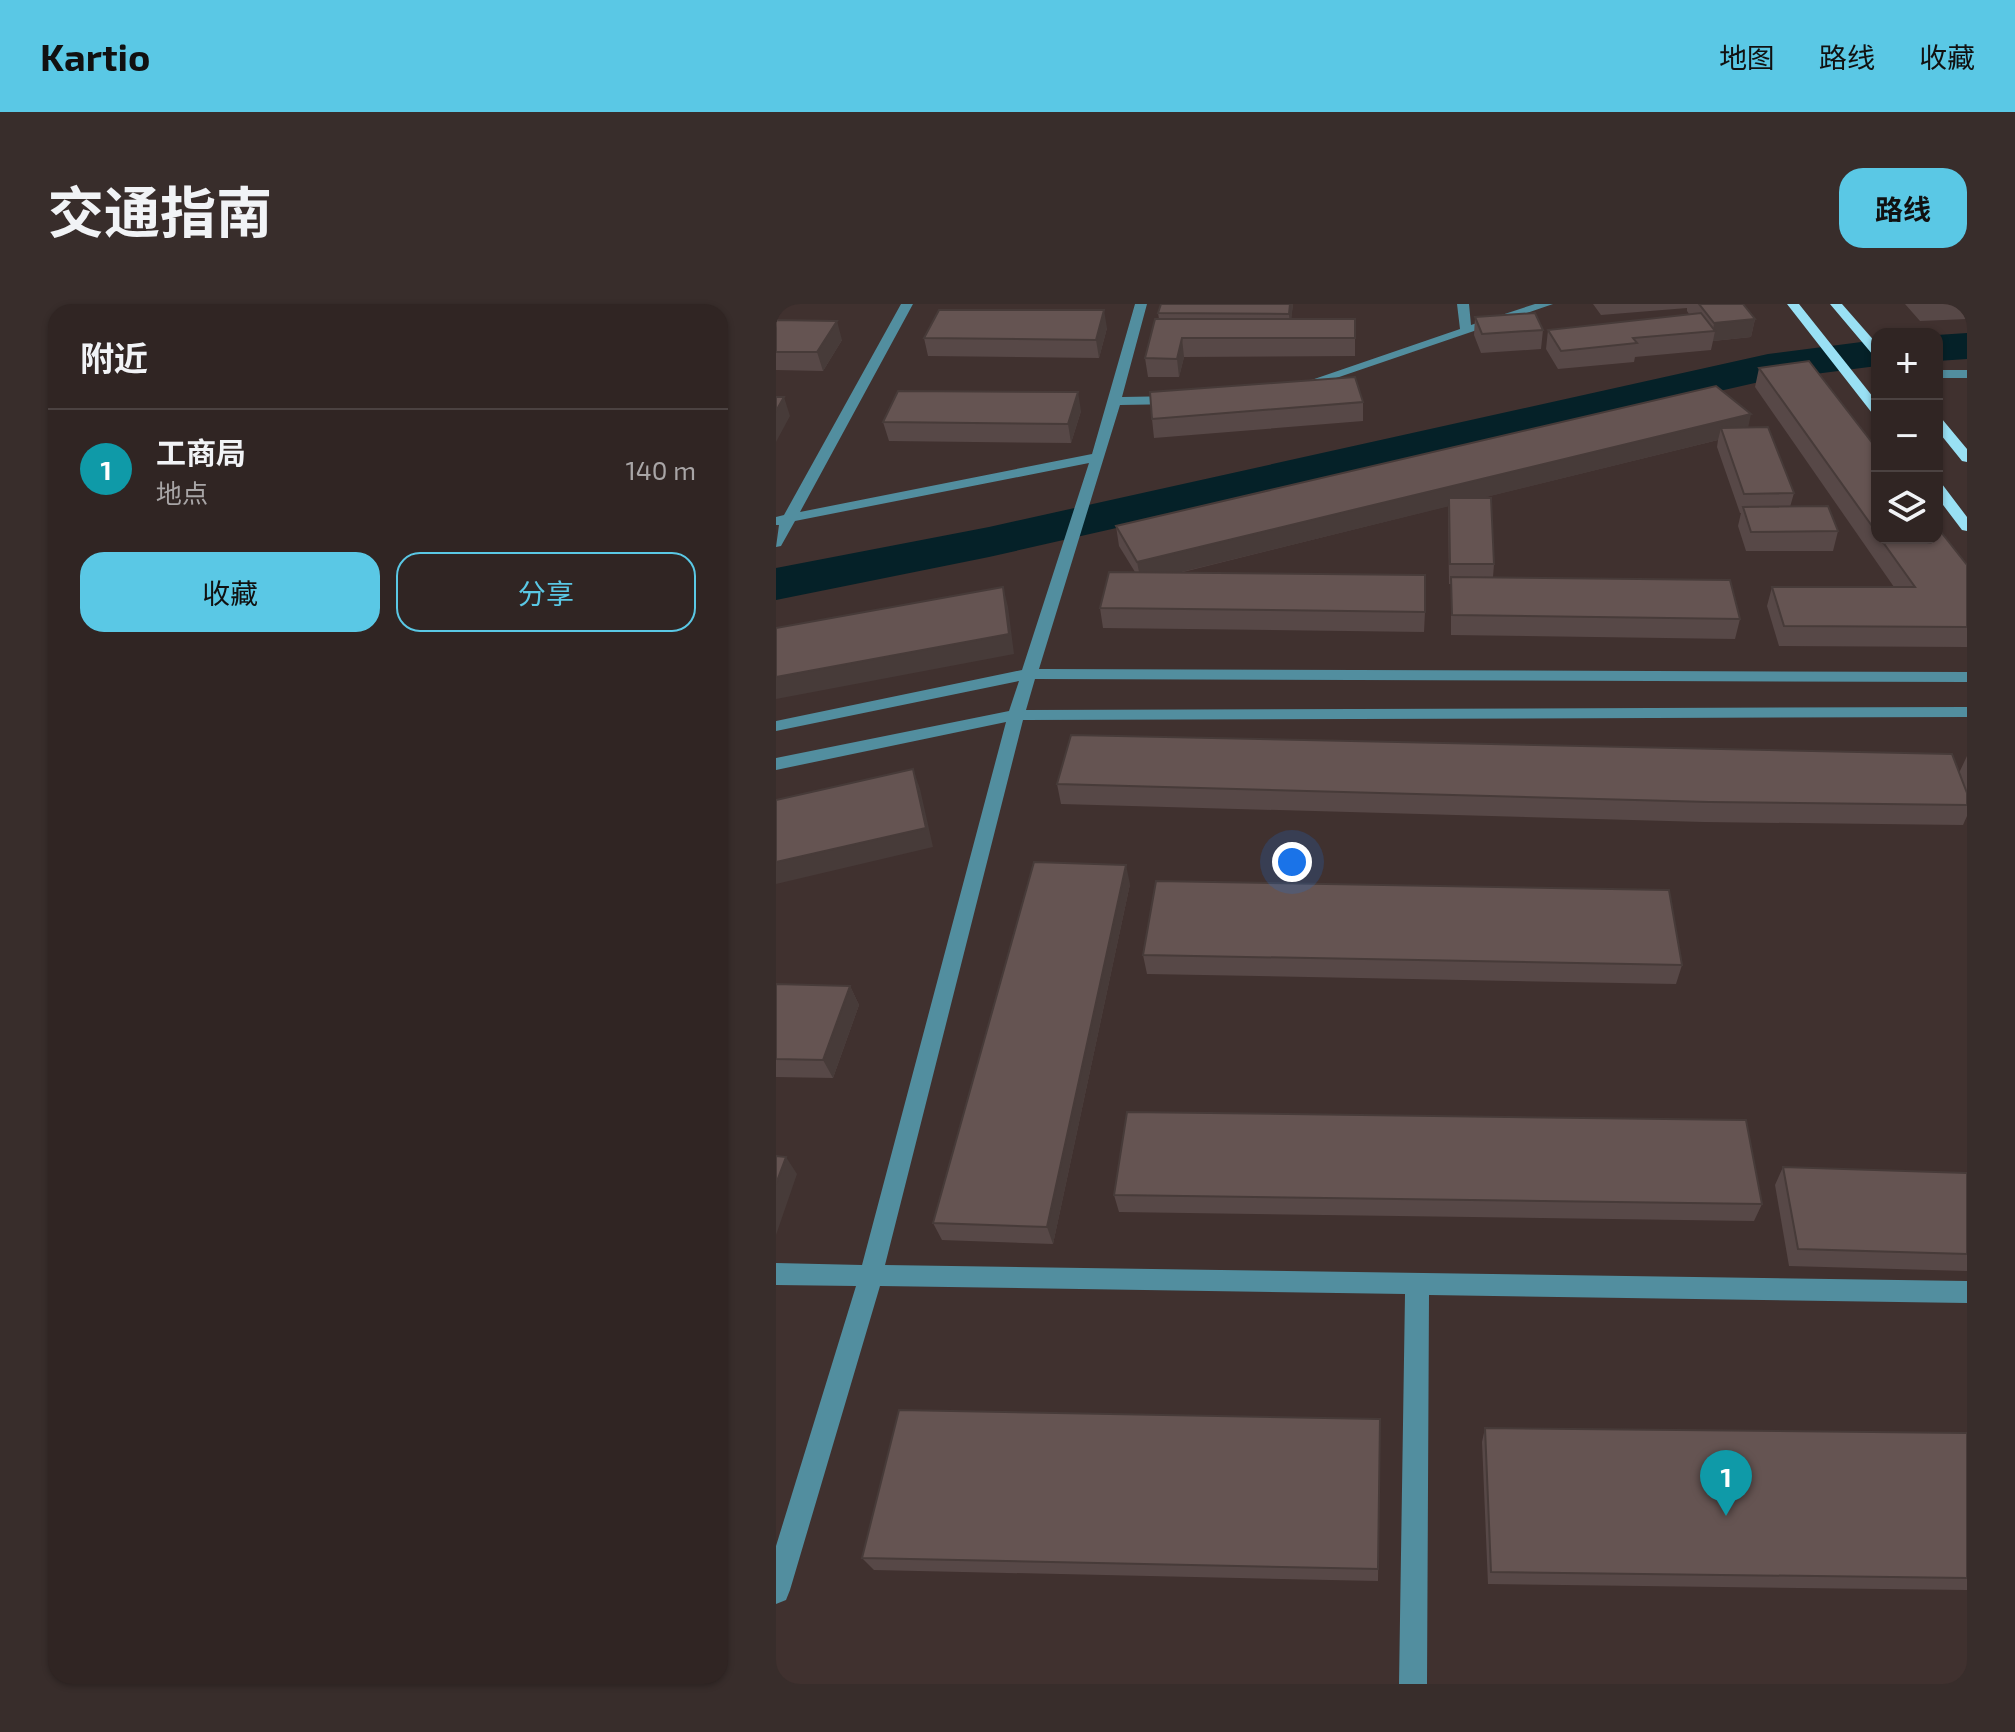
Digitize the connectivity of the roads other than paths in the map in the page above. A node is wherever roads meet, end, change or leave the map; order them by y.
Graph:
1 (907, 304) edge
2 (1141, 304) edge
3 (1463, 304) edge
4 (1547, 304) edge
5 (1793, 304) edge
6 (1840, 309) edge
7 (1466, 331) junction
8 (1871, 345) edge
9 (1943, 374) edge
10 (1967, 374) edge
11 (1280, 392) edge
12 (1190, 399) edge
13 (1115, 401) junction
14 (1871, 402) edge
15 (1943, 429) edge
16 (1967, 458) edge
17 (1096, 462) junction
18 (1943, 495) edge
19 (783, 523) edge
20 (1967, 527) edge
21 (776, 543) edge
22 (1029, 674) junction
23 (1967, 677) edge
24 (1967, 712) edge
25 (1016, 715) junction
26 (776, 726) edge
27 (776, 764) edge
28 (776, 1274) edge
29 (871, 1276) junction
30 (1417, 1284) junction
31 (1967, 1292) edge
32 (776, 1590) edge
33 (1413, 1684) edge

1 - 19 street
2 - 13 street
3 - 7 street
4 - 7 street
5 - 14 main road
6 - 8 main road
7 - 11 street
9 - 10 street
12 - 13 street
13 - 17 street
15 - 16 main road
17 - 19 street
17 - 22 street
18 - 20 main road
19 - 21 street
22 - 23 street
22 - 25 street
22 - 26 street
24 - 25 street
25 - 27 street
25 - 29 street
28 - 29 street
29 - 30 street
29 - 32 street
30 - 31 street
30 - 33 street

